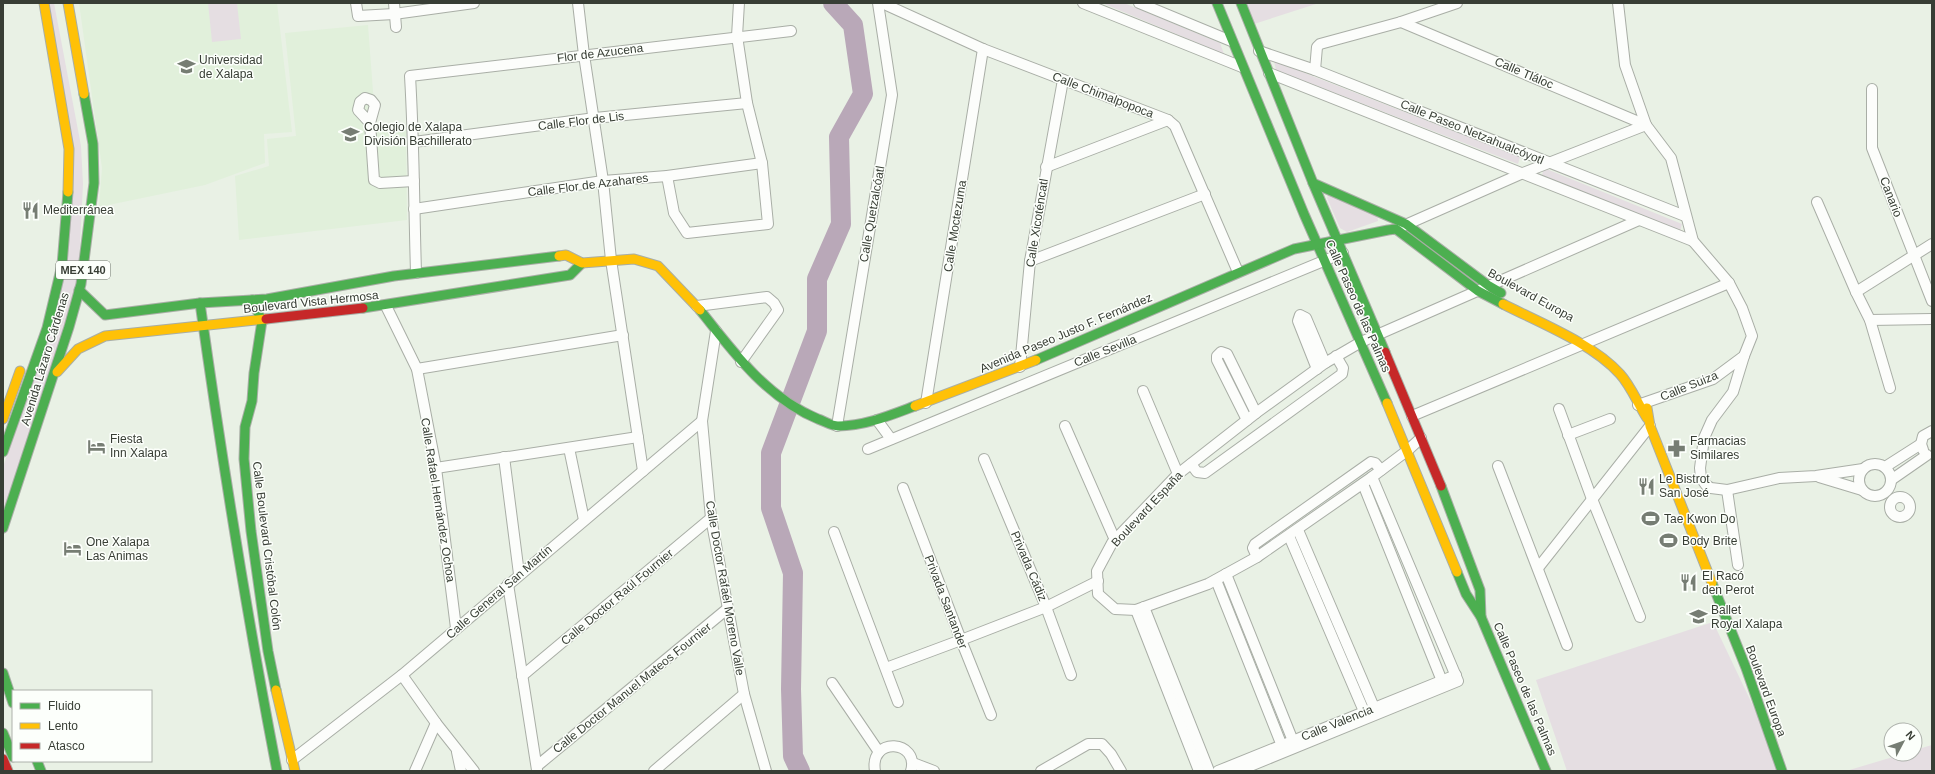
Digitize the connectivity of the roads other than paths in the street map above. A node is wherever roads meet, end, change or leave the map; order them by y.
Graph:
1 (44, 3) edge
2 (68, 3) edge
3 (356, 3) edge
4 (394, 3) edge
5 (474, 3) edge
6 (578, 3) edge
7 (739, 3) edge
8 (878, 3) edge
9 (882, 3) edge
10 (1083, 3) edge
11 (1139, 3) edge
12 (1217, 3) edge
13 (1241, 3) edge
14 (1457, 3) edge
15 (1618, 3) edge
16 (394, 14) junction
17 (1401, 22) junction
18 (396, 27) dead end
19 (790, 31) dead end
20 (737, 36) junction
21 (1231, 41) junction
22 (983, 49) junction
23 (1259, 51) junction
24 (584, 55) junction
25 (1242, 67) junction
26 (1315, 70) junction
27 (1269, 73) junction
28 (1063, 80) junction
29 (1872, 88) dead end
30 (747, 103) junction
31 (594, 118) junction
32 (1168, 120) junction
33 (370, 123) dead end
34 (1646, 124) junction
35 (414, 142) junction
36 (762, 163) junction
37 (1552, 163) junction
38 (1046, 168) junction
39 (1523, 173) junction
40 (667, 176) junction
41 (414, 181) junction
42 (603, 181) junction
43 (1313, 183) junction
44 (1205, 194) junction
45 (1817, 202) dead end
46 (414, 209) junction
47 (1304, 214) junction
48 (1685, 216) junction
49 (1639, 220) junction
50 (1406, 224) junction
51 (1396, 229) junction
52 (1338, 241) junction
53 (1693, 241) junction
54 (1316, 243) junction
55 (1932, 244) edge
56 (1294, 249) junction
57 (1343, 253) junction
58 (1914, 255) junction
59 (611, 260) junction
60 (1324, 260) junction
61 (1030, 261) junction
62 (582, 263) junction
63 (1238, 272) junction
64 (416, 273) junction
65 (1728, 283) junction
66 (1489, 286) junction
67 (79, 290) junction
68 (1478, 291) junction
69 (1856, 292) junction
70 (252, 300) junction
71 (1932, 301) edge
72 (200, 303) junction
73 (386, 306) junction
74 (697, 306) junction
75 (1932, 319) edge
76 (1870, 320) junction
77 (262, 321) junction
78 (203, 325) junction
79 (47, 328) junction
80 (716, 331) junction
81 (622, 335) junction
82 (1378, 335) junction
83 (1361, 342) junction
84 (1587, 343) junction
85 (1336, 356) junction
86 (1744, 356) junction
87 (741, 362) junction
88 (1020, 367) junction
89 (417, 369) junction
90 (52, 377) junction
91 (1890, 388) dead end
92 (1143, 391) dead end
93 (12, 396) junction
94 (926, 403) junction
95 (1642, 404) junction
96 (3, 405) edge
97 (1559, 409) dead end
98 (1256, 413) junction
99 (1412, 416) junction
100 (3, 419) edge
101 (1610, 419) dead end
102 (877, 420) junction
103 (1247, 420) junction
104 (702, 421) junction
105 (1649, 422) junction
106 (837, 426) junction
107 (1065, 426) dead end
108 (1932, 431) edge
109 (1568, 435) junction
110 (638, 437) junction
111 (1421, 438) junction
112 (891, 439) junction
113 (1921, 444) junction
114 (569, 448) junction
115 (868, 449) dead end
116 (1408, 450) junction
117 (3, 452) edge
118 (1930, 456) edge
119 (504, 458) junction
120 (984, 459) dead end
121 (1191, 464) junction
122 (1498, 466) dead end
123 (1885, 467) junction
124 (436, 468) junction
125 (1863, 468) junction
126 (1381, 470) junction
127 (643, 471) junction
128 (1178, 474) junction
129 (1816, 476) junction
130 (1372, 478) junction
131 (1891, 480) junction
132 (1363, 484) junction
133 (903, 488) dead end
134 (1727, 490) junction
135 (1862, 490) junction
136 (1592, 499) junction
137 (711, 518) junction
138 (584, 520) junction
139 (3, 528) edge
140 (1298, 530) junction
141 (834, 532) dead end
142 (1289, 536) junction
143 (1115, 540) junction
144 (1404, 554) junction
145 (1257, 557) junction
146 (1393, 558) junction
147 (1738, 565) dead end
148 (1538, 568) junction
149 (519, 574) junction
150 (1226, 574) junction
151 (1216, 580) junction
152 (1098, 581) junction
153 (508, 584) junction
154 (1325, 593) junction
155 (1315, 597) junction
156 (1046, 607) junction
157 (1140, 608) junction
158 (727, 609) junction
159 (1481, 617) junction
160 (1640, 617) dead end
161 (1432, 620) junction
162 (1420, 624) junction
163 (1247, 627) junction
164 (456, 628) junction
165 (1236, 630) junction
166 (961, 640) junction
167 (1567, 645) dead end
168 (1355, 663) junction
169 (1345, 667) junction
170 (886, 668) junction
171 (3, 673) edge
172 (402, 675) junction
173 (1071, 675) dead end
174 (522, 676) junction
175 (1269, 682) junction
176 (832, 683) dead end
177 (1443, 683) junction
178 (1258, 686) junction
179 (744, 694) junction
180 (12, 699) edge
181 (898, 702) dead end
182 (1375, 711) junction
183 (991, 715) dead end
184 (1365, 715) junction
185 (436, 723) junction
186 (3, 733) edge
187 (1294, 744) junction
188 (1283, 749) junction
189 (457, 752) junction
190 (879, 752) junction
191 (12, 755) edge
192 (3, 759) edge
193 (292, 760) junction
194 (912, 767) edge
195 (537, 768) edge
196 (8, 771) edge
197 (277, 771) edge
198 (295, 771) edge
199 (415, 771) edge
200 (461, 771) edge
201 (474, 771) edge
202 (654, 771) edge
203 (766, 771) edge
204 (875, 771) edge
205 (934, 771) edge
206 (1041, 771) edge
207 (1121, 771) edge
208 (1199, 771) edge
209 (1209, 771) edge
210 (1218, 771) edge
211 (1238, 771) edge
212 (1546, 771) edge
213 (1782, 771) edge

1 - 79 main road, Avenida Lázaro Cárdenas / MEX 140
2 - 67 main road, Avenida Lázaro Cárdenas / MEX 140
3 - 16 street
4 - 16 street
5 - 16 street
6 - 24 street
7 - 20 street
8 - 106 street, Calle Quetzalcóatl
9 - 22 street, Calle Chimalpopoca
10 - 25 street
11 - 21 street
12 - 21 main road, Calle Paseo de las Palmas
13 - 23 main road, Calle Paseo de las Palmas
14 - 17 street
15 - 34 street
16 - 18 street
17 - 26 street
17 - 34 street, Calle Tláloc
19 - 20 street, Flor de Azucena
20 - 24 street, Flor de Azucena
20 - 30 street
21 - 25 main road, Calle Paseo de las Palmas
22 - 28 street, Calle Chimalpopoca
22 - 94 street, Calle Moctezuma
23 - 26 street, Calle Paseo Netzahualcóyotl
23 - 27 main road, Calle Paseo de las Palmas
24 - 31 street
24 - 35 street, Flor de Azucena
25 - 47 main road, Calle Paseo de las Palmas
26 - 37 street, Calle Paseo Netzahualcóyotl
27 - 39 street, Calle Paseo Netzahualcóyotl
27 - 43 main road, Calle Paseo de las Palmas
28 - 32 street, Calle Chimalpopoca
28 - 38 street, Calle Xicoténcatl
29 - 58 street, Canario
30 - 31 street, Calle Flor de Lis
30 - 36 street
31 - 35 street, Calle Flor de Lis
31 - 42 street
32 - 38 street
32 - 44 street, Calle Chimalpopoca
33 - 41 street
34 - 37 street
34 - 48 street
35 - 41 street
36 - 40 street, Calle Flor de Azahares
36 - 40 street
37 - 39 street
37 - 48 street, Calle Paseo Netzahualcóyotl
38 - 61 street, Calle Xicoténcatl
39 - 49 street, Calle Paseo Netzahualcóyotl
39 - 50 street
40 - 42 street, Calle Flor de Azahares
41 - 46 street
42 - 46 street, Calle Flor de Azahares
42 - 59 street
43 - 50 main road, Boulevard Europa
43 - 52 main road, Calle Paseo de las Palmas
44 - 61 street
44 - 63 street, Calle Chimalpopoca
45 - 69 street
46 - 64 street
47 - 54 main road, Calle Paseo de las Palmas
47 - 56 main road
48 - 53 street
49 - 53 street, Calle Paseo Netzahualcóyotl
49 - 66 street, Boulevard España
50 - 51 street
50 - 66 main road, Boulevard Europa
51 - 52 main road
51 - 68 main road, Boulevard Europa
52 - 54 main road, Avenida Paseo Justo F. Fernández
52 - 57 main road, Calle Paseo de las Palmas
53 - 65 street
54 - 56 main road, Avenida Paseo Justo F. Fernández
54 - 60 main road, Calle Paseo de las Palmas
55 - 58 street
56 - 63 main road, Avenida Paseo Justo F. Fernández
57 - 60 street, Calle Sevilla
57 - 82 main road, Calle Paseo de las Palmas
58 - 69 street
58 - 71 street, Canario
59 - 62 main road, Boulevard Vista Hermosa
59 - 74 main road, Boulevard Vista Hermosa
59 - 81 street
60 - 83 main road, Calle Paseo de las Palmas
60 - 112 street, Calle Sevilla
61 - 88 street, Calle Xicoténcatl
62 - 64 main road, Boulevard Vista Hermosa
62 - 73 main road, Boulevard Vista Hermosa
63 - 88 main road, Avenida Paseo Justo F. Fernández
64 - 70 main road, Boulevard Vista Hermosa
65 - 84 street
65 - 86 street
66 - 68 street, Boulevard España
66 - 84 main road, Boulevard Europa
67 - 72 main road, Boulevard Vista Hermosa
67 - 90 main road, Avenida Lázaro Cárdenas / MEX 140
68 - 82 street, Boulevard España
68 - 84 main road, Boulevard Europa
69 - 76 street
70 - 72 main road, Boulevard Vista Hermosa
70 - 77 main road
72 - 78 main road
73 - 77 main road, Boulevard Vista Hermosa
73 - 89 street, Calle Rafael Hernández Ochoa
74 - 80 main road, Boulevard Vista Hermosa
74 - 87 street
75 - 76 street
76 - 91 street
77 - 78 main road, Boulevard Vista Hermosa
77 - 193 main road, Calle Boulevard Cristóbal Colón
78 - 90 main road, Boulevard Vista Hermosa
78 - 197 main road
79 - 93 main road, Avenida Lázaro Cárdenas
79 - 117 main road, Avenida Lázaro Cárdenas / MEX 140
80 - 87 main road, Boulevard Vista Hermosa
80 - 104 street, Calle Doctor Rafaél Moreno Valle
81 - 89 street
81 - 110 street
82 - 83 street, Boulevard España
82 - 99 main road, Calle Paseo de las Palmas
83 - 85 street, Boulevard España
83 - 116 main road, Calle Paseo de las Palmas
84 - 95 main road, Boulevard Europa
84 - 99 street
85 - 98 street, Boulevard España
85 - 121 street
86 - 95 street, Calle Suiza
86 - 134 street
87 - 106 main road, Boulevard Vista Hermosa
88 - 94 main road, Avenida Paseo Justo F. Fernández
89 - 124 street, Calle Rafael Hernández Ochoa
90 - 139 main road, Avenida Lázaro Cárdenas / MEX 140
92 - 128 street
93 - 96 street
93 - 100 main road, Avenida Lázaro Cárdenas
94 - 102 main road, Avenida Paseo Justo F. Fernández
95 - 105 main road, Boulevard Europa
97 - 109 street
98 - 103 street, Boulevard España
98 - 103 street
99 - 111 main road, Calle Paseo de las Palmas
101 - 109 street
102 - 106 main road, Avenida Paseo Justo F. Fernández
102 - 112 street
103 - 121 street, Boulevard España
104 - 127 street, Calle General San Martín
104 - 137 street, Calle Doctor Rafaél Moreno Valle
105 - 136 street
105 - 213 main road, Boulevard Europa
107 - 143 street
108 - 113 street
109 - 136 street
110 - 114 street
110 - 127 street
111 - 116 street, Boulevard España
111 - 159 main road, Calle Paseo de las Palmas
112 - 115 street, Calle Sevilla
113 - 118 street
113 - 123 street
114 - 119 street
114 - 138 street
116 - 126 street, Boulevard España
116 - 159 main road, Calle Paseo de las Palmas
118 - 131 street
119 - 124 street
119 - 149 street
120 - 156 street, Privada Cádiz
121 - 128 street, Boulevard España
122 - 148 street
123 - 125 street
123 - 131 street
124 - 164 street, Calle Rafael Hernández Ochoa
125 - 129 street
125 - 135 street
126 - 130 street, Boulevard España
126 - 145 street
127 - 138 street, Calle General San Martín
128 - 143 street, Boulevard España
129 - 134 street
129 - 135 street
130 - 132 street, Boulevard España
130 - 144 street
131 - 135 street
132 - 140 street, Boulevard España
132 - 146 street
133 - 166 street, Privada Santander
134 - 147 street
136 - 148 street
136 - 160 street
137 - 158 street, Calle Doctor Rafaél Moreno Valle
137 - 174 street, Calle Doctor Raúl Fournier
138 - 149 street, Calle General San Martín
140 - 142 street, Boulevard España
140 - 154 street
141 - 170 street
142 - 145 street, Boulevard España
142 - 155 street
143 - 152 street, Boulevard España
144 - 146 street
144 - 161 street
145 - 150 street, Boulevard España
146 - 162 street
148 - 167 street
149 - 153 street, Calle General San Martín
150 - 151 street, Boulevard España
150 - 163 street
151 - 157 street, Boulevard España
151 - 165 street
152 - 156 street
152 - 157 street, Boulevard España
153 - 164 street, Calle General San Martín
153 - 174 street
154 - 155 street
154 - 168 street
155 - 169 street
156 - 166 street
156 - 173 street, Privada Cádiz
157 - 208 street
157 - 209 street
158 - 179 street, Calle Doctor Rafaél Moreno Valle
158 - 195 street, Calle Doctor Manuel Mateos Fournier
159 - 212 main road, Calle Paseo de las Palmas
161 - 162 street
161 - 177 street, Calle Valencia
162 - 177 street
163 - 165 street
163 - 175 street
164 - 172 street, Calle General San Martín
165 - 178 street
166 - 170 street
166 - 183 street, Privada Santander
168 - 169 street
168 - 182 street
169 - 184 street
170 - 181 street
171 - 180 main road
172 - 185 street
172 - 193 street, Calle General San Martín
174 - 195 street
175 - 178 street
175 - 187 street
176 - 190 street
177 - 182 street, Calle Valencia
178 - 188 street
179 - 202 street
179 - 203 street, Calle Doctor Rafaél Moreno Valle
182 - 184 street, Calle Valencia
184 - 187 street, Calle Valencia
185 - 189 street
185 - 199 street
186 - 191 main road
187 - 188 street, Calle Valencia
188 - 210 street, Calle Valencia
188 - 211 street, Calle Valencia
189 - 200 street
189 - 201 street
190 - 194 street
190 - 204 street
192 - 196 main road
193 - 198 main road, Calle Boulevard Cristóbal Colón
194 - 205 street
206 - 207 street

